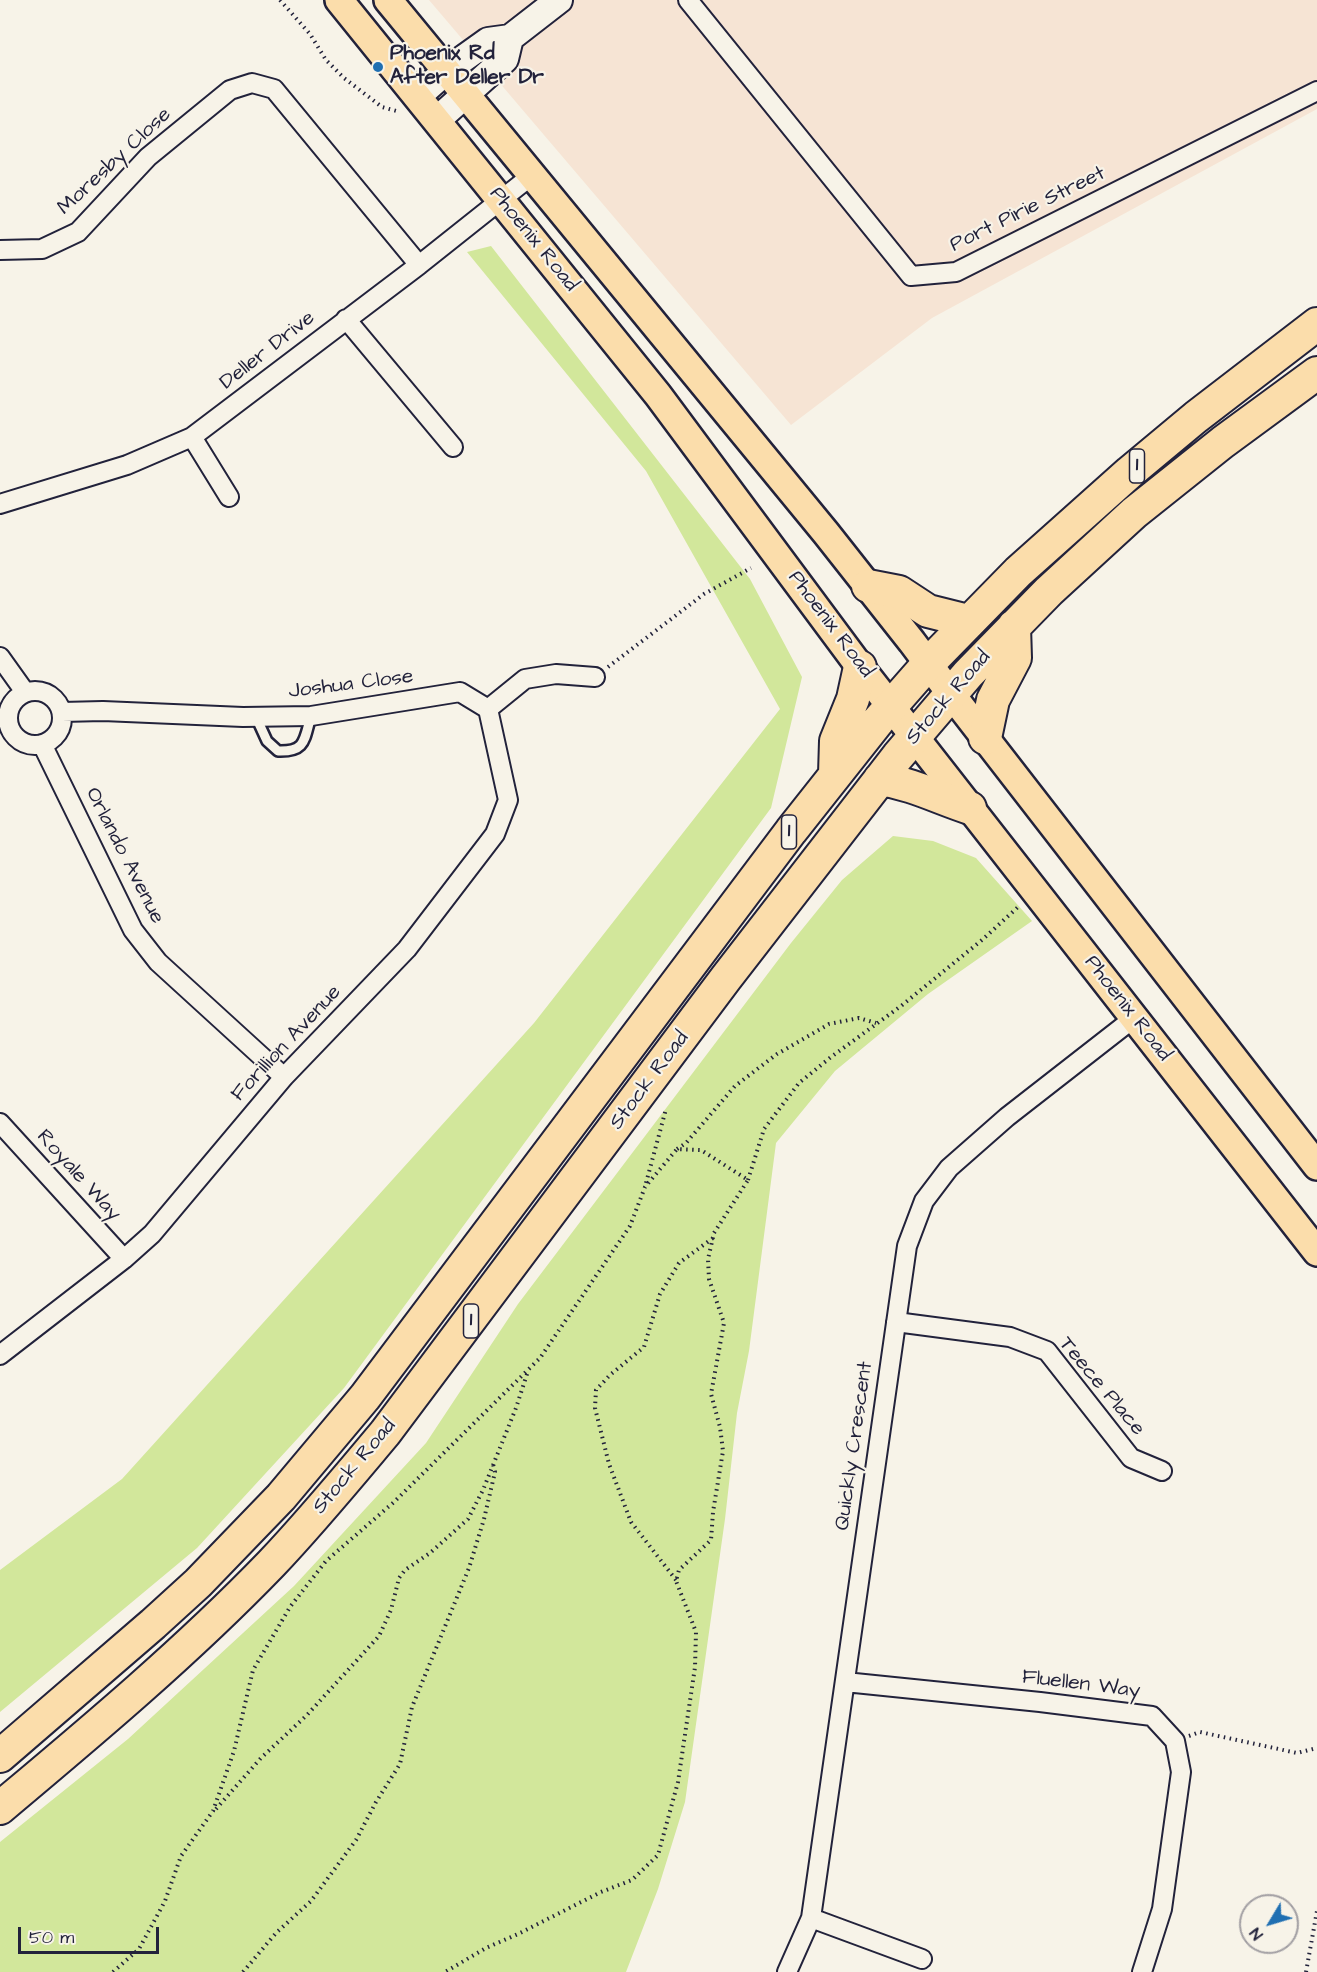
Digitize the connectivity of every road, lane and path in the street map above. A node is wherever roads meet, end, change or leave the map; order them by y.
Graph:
1 (280, 0) edge
2 (339, 0) edge
3 (388, 0) edge
4 (559, 0) edge
5 (688, 0) edge
6 (510, 38) junction
7 (446, 71) junction
8 (1317, 90) edge
9 (465, 95) junction
10 (411, 104) junction
11 (438, 120) junction
12 (531, 176) junction
13 (501, 201) junction
14 (0, 250) edge
15 (419, 265) junction
16 (346, 319) junction
17 (1317, 324) edge
18 (1317, 373) edge
19 (192, 437) junction
20 (453, 447) dead end
21 (229, 497) dead end
22 (0, 504) edge
23 (751, 568) dead end
24 (868, 586) junction
25 (968, 621) junction
26 (1014, 626) junction
27 (0, 657) edge
28 (928, 663) junction
29 (860, 667) junction
30 (595, 677) joint
31 (24, 692) junction
32 (951, 694) junction
33 (892, 705) junction
34 (488, 710) junction
35 (62, 712) junction
36 (311, 716) junction
37 (256, 717) junction
38 (4, 728) edge
39 (915, 735) junction
40 (985, 738) junction
41 (42, 744) junction
42 (835, 774) junction
43 (880, 779) junction
44 (970, 808) junction
45 (1018, 907) dead end
46 (1134, 1018) junction
47 (877, 1023) junction
48 (284, 1077) junction
49 (666, 1109) dead end
50 (0, 1123) edge
51 (677, 1149) junction
52 (1316, 1163) edge
53 (748, 1180) junction
54 (645, 1187) junction
55 (713, 1238) junction
56 (1317, 1252) edge
57 (124, 1259) junction
58 (896, 1322) junction
59 (0, 1355) edge
60 (528, 1370) junction
61 (493, 1464) junction
62 (1162, 1471) dead end
63 (676, 1581) junction
64 (845, 1682) junction
65 (1175, 1741) junction
66 (1317, 1748) edge
67 (0, 1756) edge
68 (0, 1808) edge
69 (213, 1811) junction
70 (1317, 1911) edge
71 (811, 1918) junction
72 (922, 1959) dead end
73 (112, 1972) edge
74 (243, 1972) edge
75 (445, 1972) edge
76 (787, 1972) edge
77 (1142, 1972) edge
78 (1306, 1972) edge

1 - 10 path
2 - 10 main road, Phoenix Road
3 - 7 main road, Phoenix Road
4 - 6 street
5 - 8 street, Port Pirie Street
6 - 7 street
6 - 9 street
7 - 9 main road, Phoenix Road
7 - 10 street
9 - 11 street
9 - 12 main road, Phoenix Road
10 - 11 main road, Phoenix Road
11 - 13 main road, Phoenix Road
12 - 13 street, Deller Drive
12 - 24 main road, Phoenix Road
13 - 15 street, Deller Drive
13 - 29 main road, Phoenix Road
14 - 15 street, Moresby Close
15 - 16 street, Deller Drive
16 - 19 street, Deller Drive
16 - 20 street
17 - 25 highway, Stock Road / 1
18 - 26 highway, Stock Road / 1
19 - 21 street
19 - 22 street, Deller Drive
23 - 30 path
24 - 25 highway
24 - 28 main road, Phoenix Road
25 - 28 highway, Stock Road / 1
26 - 32 highway, Stock Road / 1
26 - 40 highway
27 - 31 street
28 - 32 main road, Phoenix Road
28 - 33 highway, Stock Road / 1
29 - 33 main road, Phoenix Road
29 - 42 highway
30 - 34 street
31 - 35 street
31 - 38 street
32 - 39 highway, Stock Road / 1
32 - 40 main road, Phoenix Road
33 - 39 main road, Phoenix Road
33 - 42 highway, Stock Road / 1
34 - 36 street, Joshua Close
34 - 48 street, Forillion Avenue
35 - 37 street, Joshua Close
35 - 41 street
36 - 37 street, Joshua Close
36 - 37 lane
38 - 41 street
39 - 43 highway, Stock Road / 1
39 - 44 main road, Phoenix Road
40 - 52 main road, Phoenix Road
41 - 48 street, Orlando Avenue
42 - 67 highway, Stock Road / 1
43 - 44 highway
43 - 68 highway, Stock Road / 1
44 - 46 main road, Phoenix Road
45 - 47 path
46 - 56 main road, Phoenix Road
46 - 58 street, Quickly Crescent
47 - 51 path
47 - 53 path
48 - 57 street, Forillion Avenue
49 - 54 path
50 - 57 street, Royale Way
51 - 53 path
51 - 54 path
53 - 55 path
54 - 60 path
55 - 63 path
55 - 63 path
57 - 59 street, Forillion Avenue
58 - 62 street, Teece Place
58 - 64 street, Quickly Crescent
60 - 61 path
60 - 69 path
61 - 69 path
61 - 74 path
63 - 75 path
64 - 65 street, Fluellen Way
64 - 71 street, Quickly Crescent
65 - 66 path
65 - 77 street
69 - 73 path
70 - 78 path
71 - 72 street
71 - 76 street, Quickly Crescent

